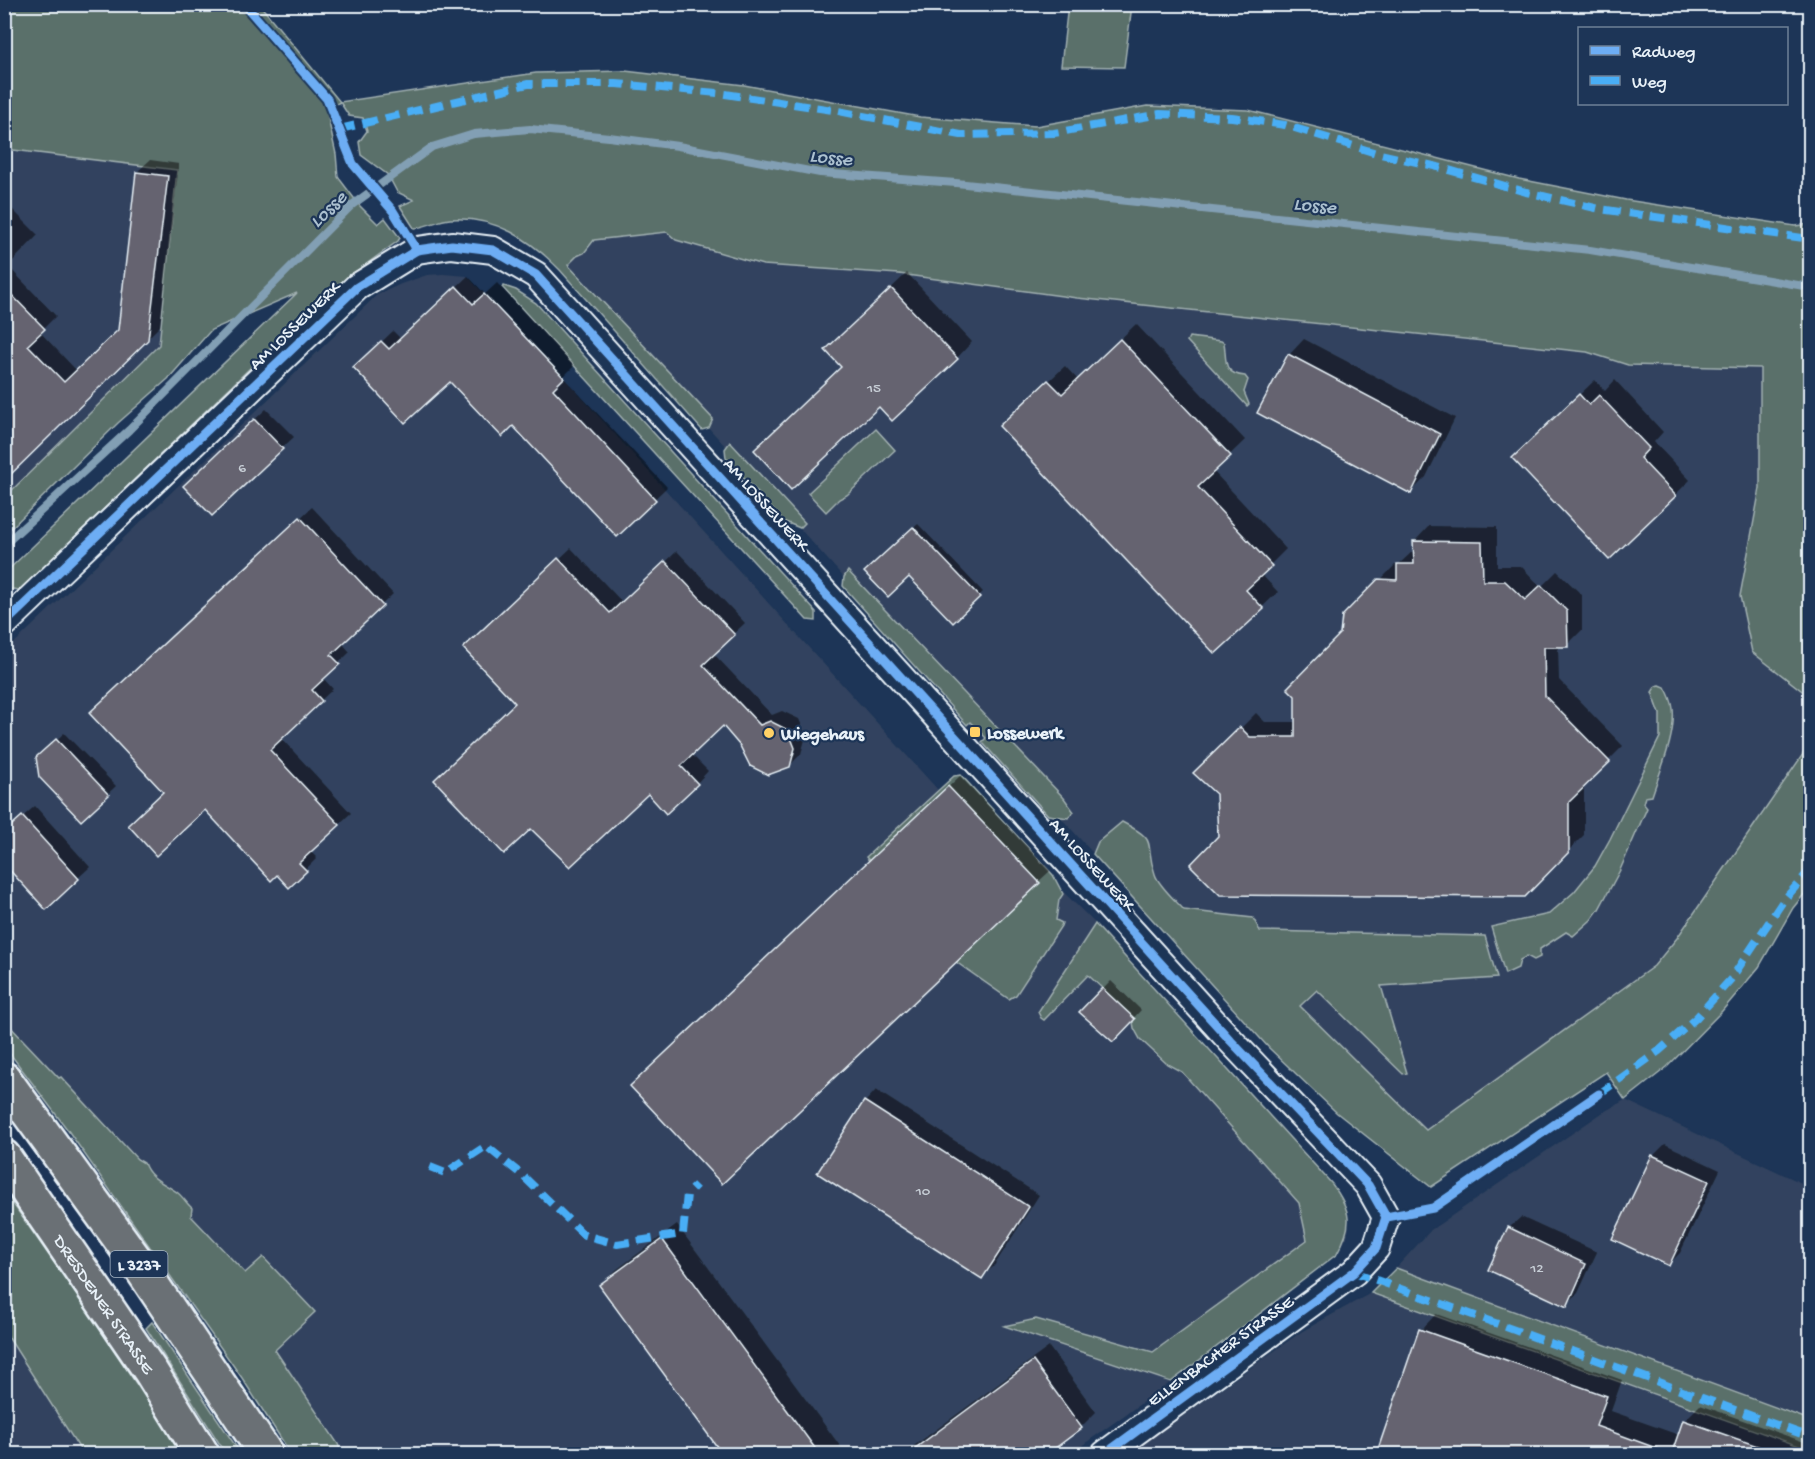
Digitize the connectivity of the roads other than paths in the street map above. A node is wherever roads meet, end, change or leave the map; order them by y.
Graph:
1 (4, 624) edge
2 (4, 1079) edge
3 (4, 1157) edge
4 (1354, 1272) joint
5 (202, 1455) edge
6 (266, 1455) edge
7 (1106, 1455) edge

1 - 4 street, AM LOSSEWERK
2 - 6 main road, L 3237
3 - 5 main road, DRESDENER STRASSE / L 3237
4 - 7 street, ELLENBACHER STRASSE

